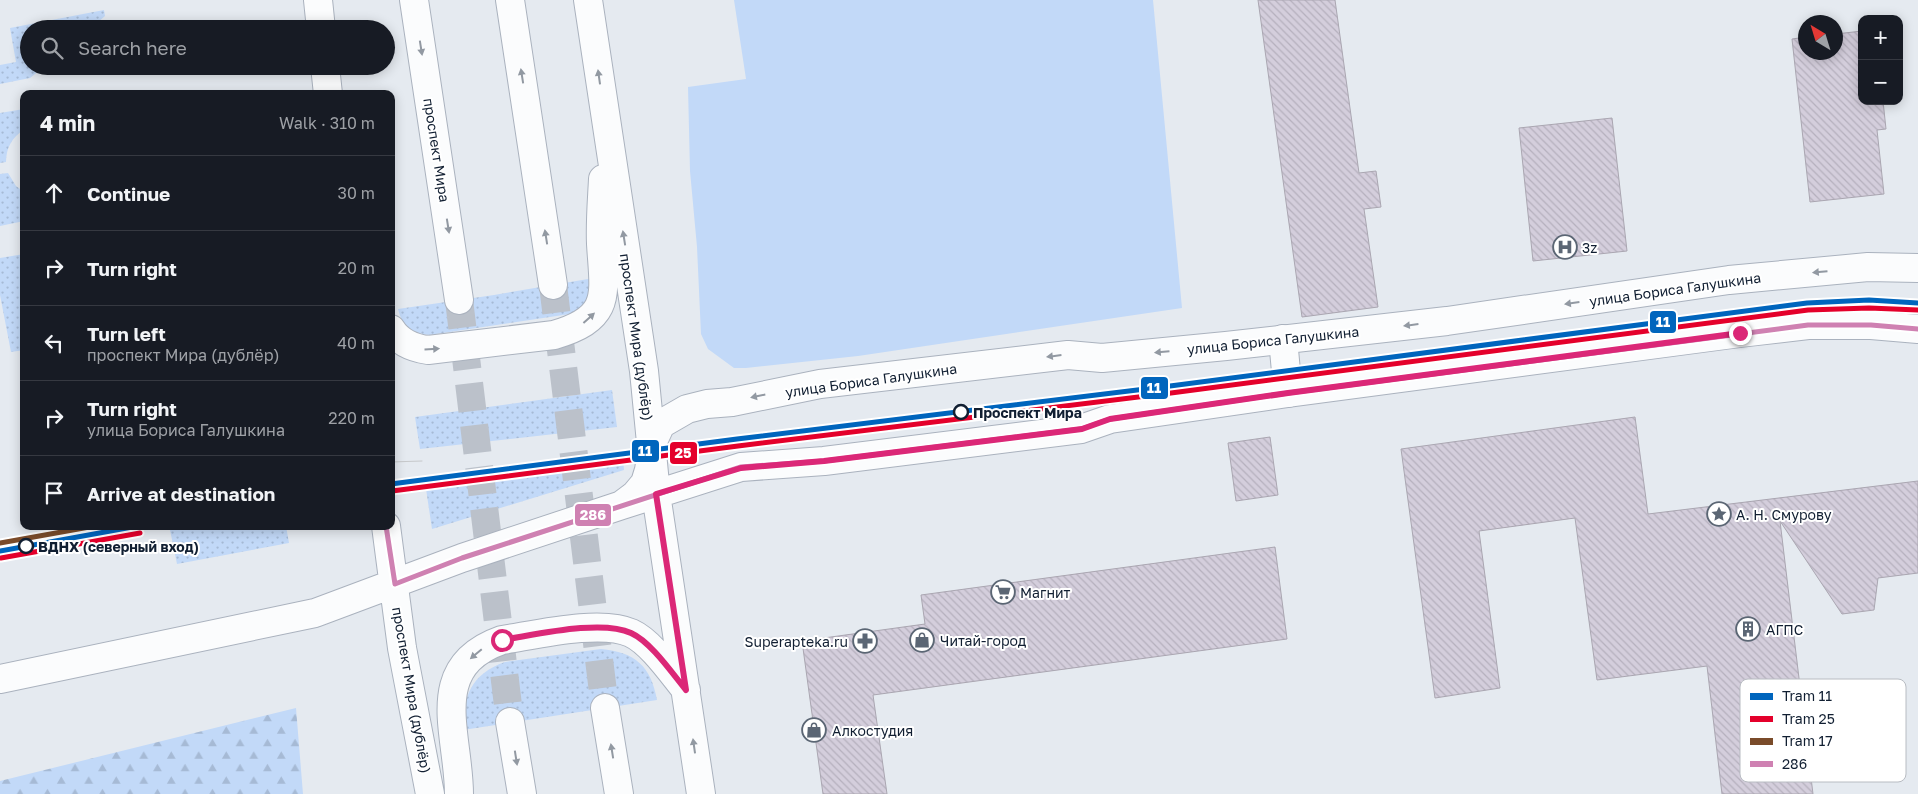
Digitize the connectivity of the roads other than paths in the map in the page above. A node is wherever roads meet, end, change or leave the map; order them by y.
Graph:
1 (318, 0) edge
2 (414, 0) edge
3 (510, 0) edge
4 (588, 0) edge
5 (320, 20) edge
6 (326, 75) edge
7 (328, 90) edge
8 (608, 138) junction
9 (1918, 268) edge
10 (553, 285) tunnel mouth
11 (459, 300) tunnel mouth
12 (1918, 330) edge
13 (395, 334) edge
14 (1283, 339) junction
15 (644, 371) junction
16 (1288, 393) junction
17 (732, 402) junction
18 (652, 450) junction
19 (656, 494) junction
20 (622, 505) junction
21 (387, 530) edge
22 (395, 584) junction
23 (0, 679) edge
24 (686, 690) junction
25 (605, 708) tunnel mouth
26 (510, 722) tunnel mouth
27 (430, 794) edge
28 (459, 794) edge
29 (522, 794) edge
30 (619, 794) edge
31 (701, 794) edge

1 - 5 main road
2 -> 11 main road, проспект Мира
10 -> 3 main road
8 -> 4 main road, проспект Мира (дублёр)
6 - 7 main road
13 -> 8 main road
15 -> 8 main road, проспект Мира (дублёр)
9 -> 14 main road, улица Бориса Галушкина
12 - 16 main road
14 - 16 main road
14 -> 17 main road, улица Бориса Галушкина
15 - 17 main road
15 - 18 main road, проспект Мира (дублёр)
16 - 19 main road
17 - 18 main road, улица Бориса Галушкина
18 - 19 main road, проспект Мира (дублёр)
18 - 20 main road
19 - 20 main road
19 - 24 main road, проспект Мира (дублёр)
20 - 22 main road
21 - 22 main road, проспект Мира (дублёр)
22 - 23 main road
22 - 27 main road, проспект Мира (дублёр)
24 -> 28 main road
31 -> 24 main road, проспект Мира (дублёр)
30 -> 25 main road
26 -> 29 main road

